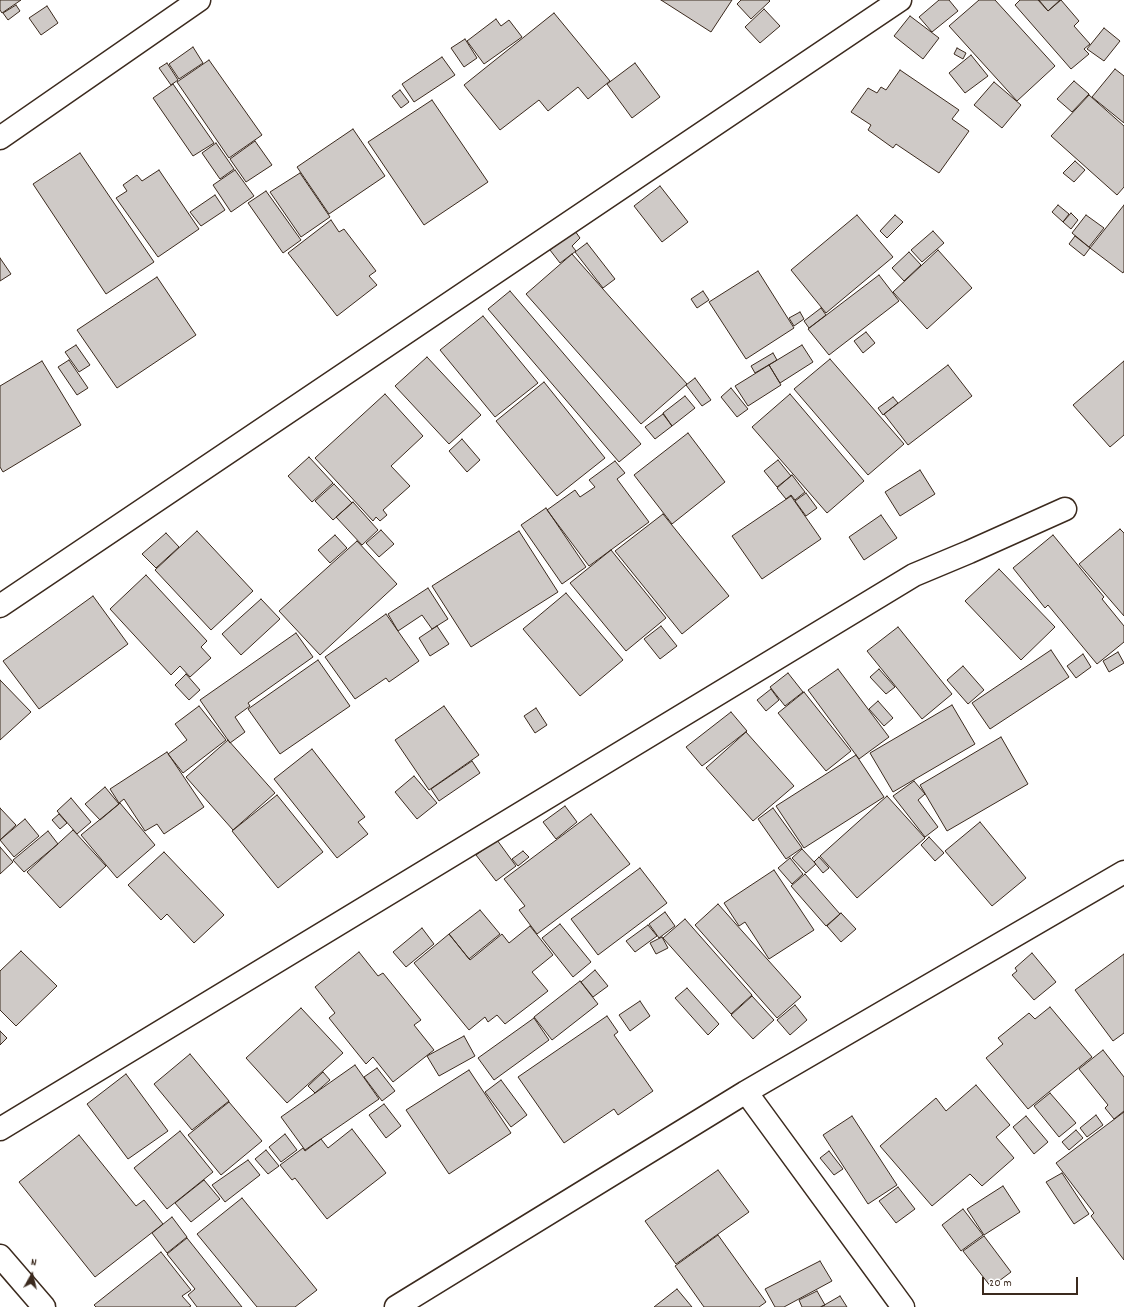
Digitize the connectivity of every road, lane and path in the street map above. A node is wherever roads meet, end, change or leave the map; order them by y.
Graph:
1 (199, 0) edge
2 (900, 0) edge
3 (0, 138) edge
4 (1065, 510) dead end
5 (0, 606) edge
6 (1124, 872) edge
7 (746, 1092) junction
8 (0, 1129) edge
9 (0, 1256) edge
10 (44, 1307) edge
11 (396, 1307) edge
12 (902, 1307) edge

1 - 3 street
2 - 5 street
4 - 8 street
6 - 7 street
7 - 11 street
7 - 12 street
9 - 10 street

